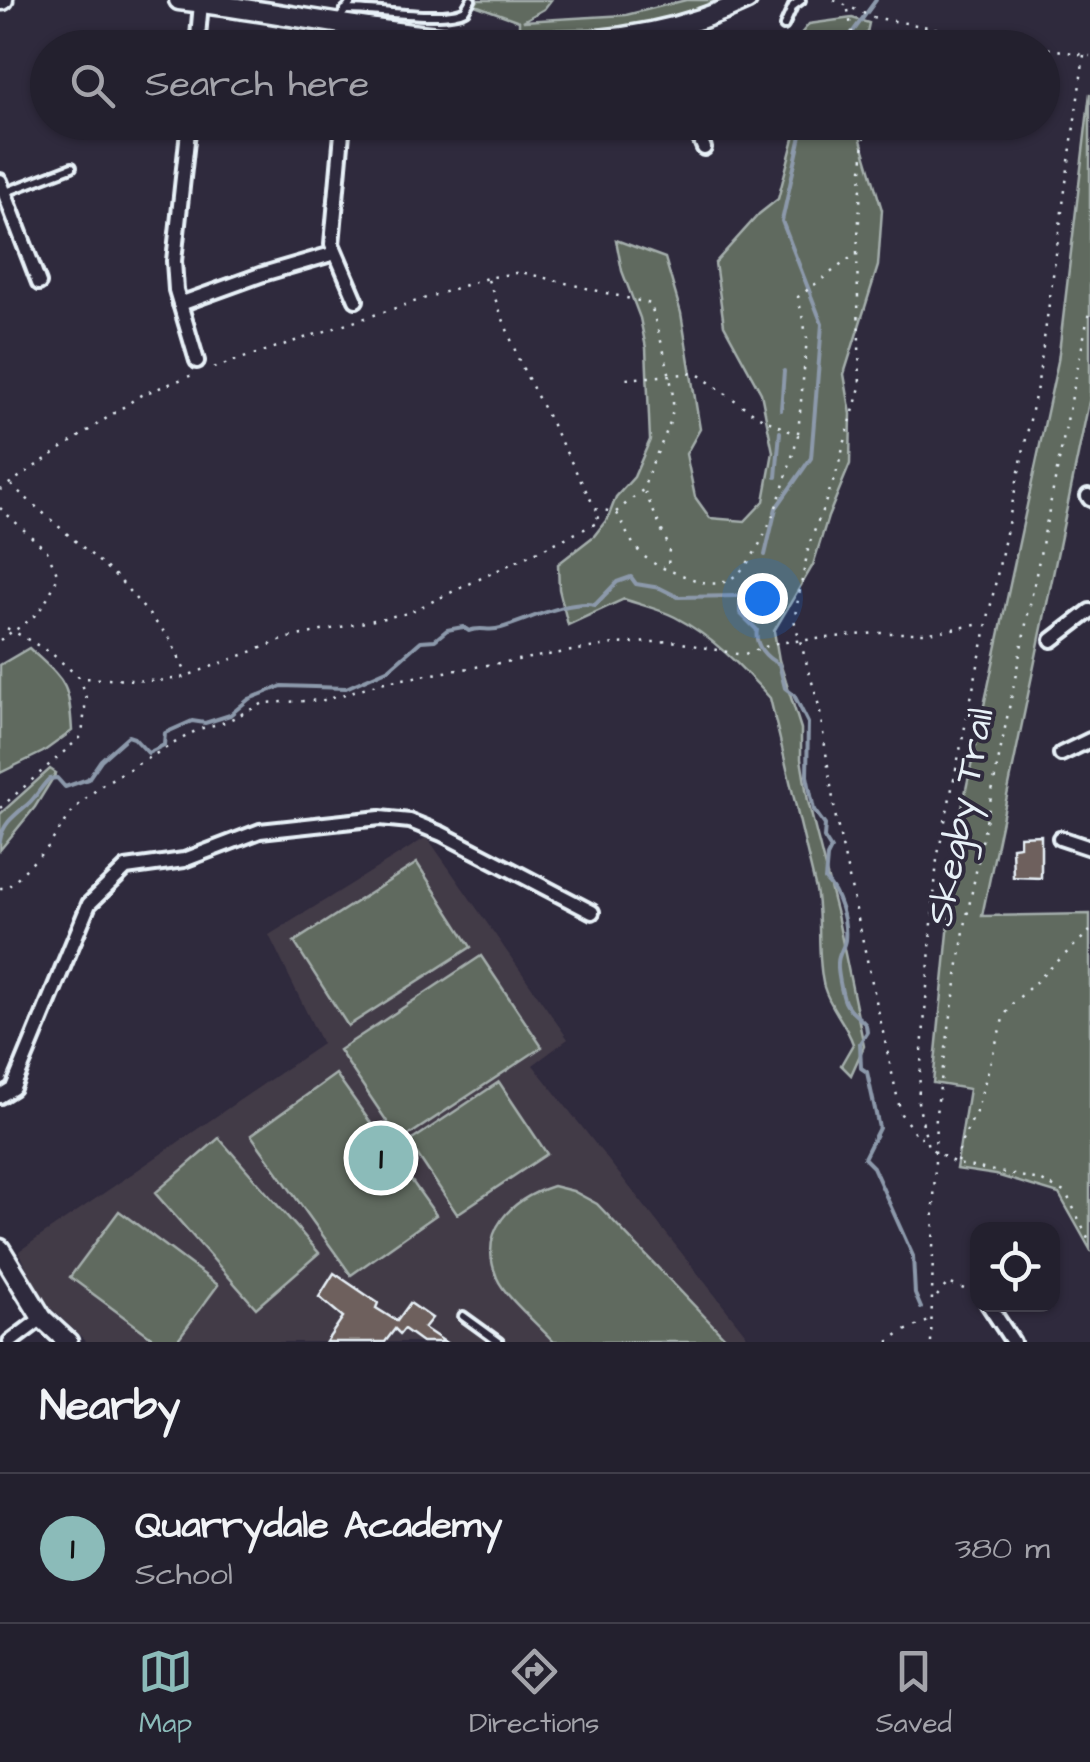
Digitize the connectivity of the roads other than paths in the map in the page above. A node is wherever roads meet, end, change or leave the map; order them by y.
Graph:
1 (179, 0) edge
2 (352, 0) edge
3 (471, 0) edge
4 (747, 0) edge
5 (801, 0) edge
6 (201, 2) junction
7 (345, 20) junction
8 (784, 26) dead end
9 (199, 30) edge
10 (347, 30) edge
11 (398, 30) edge
12 (681, 30) edge
13 (187, 140) edge
14 (341, 140) edge
15 (701, 140) edge
16 (704, 148) dead end
17 (72, 167) dead end
18 (2, 187) edge
19 (336, 253) junction
20 (39, 282) dead end
21 (356, 300) dead end
22 (180, 304) junction
23 (197, 360) dead end
24 (1090, 611) edge
25 (1052, 640) dead end
26 (1088, 745) edge
27 (1061, 754) dead end
28 (1064, 845) dead end
29 (1090, 848) edge
30 (592, 912) dead end
31 (0, 1096) edge
32 (0, 1250) edge
33 (993, 1312) edge
34 (462, 1316) dead end
35 (42, 1318) junction
36 (497, 1341) edge
37 (10, 1342) edge
38 (68, 1342) edge
39 (1013, 1342) edge

1 - 6 main road
2 - 7 lane
3 - 7 lane
4 - 12 main road
5 - 8 lane
6 - 7 main road
6 - 9 street
7 - 10 street
7 - 11 main road
13 - 22 street
14 - 19 street
15 - 16 street
17 - 18 lane
18 - 20 street
19 - 21 street
19 - 22 street
22 - 23 street
24 - 25 street
26 - 27 street
28 - 29 street
30 - 31 street
32 - 35 main road
33 - 39 street
34 - 36 lane
35 - 37 street
35 - 38 main road

